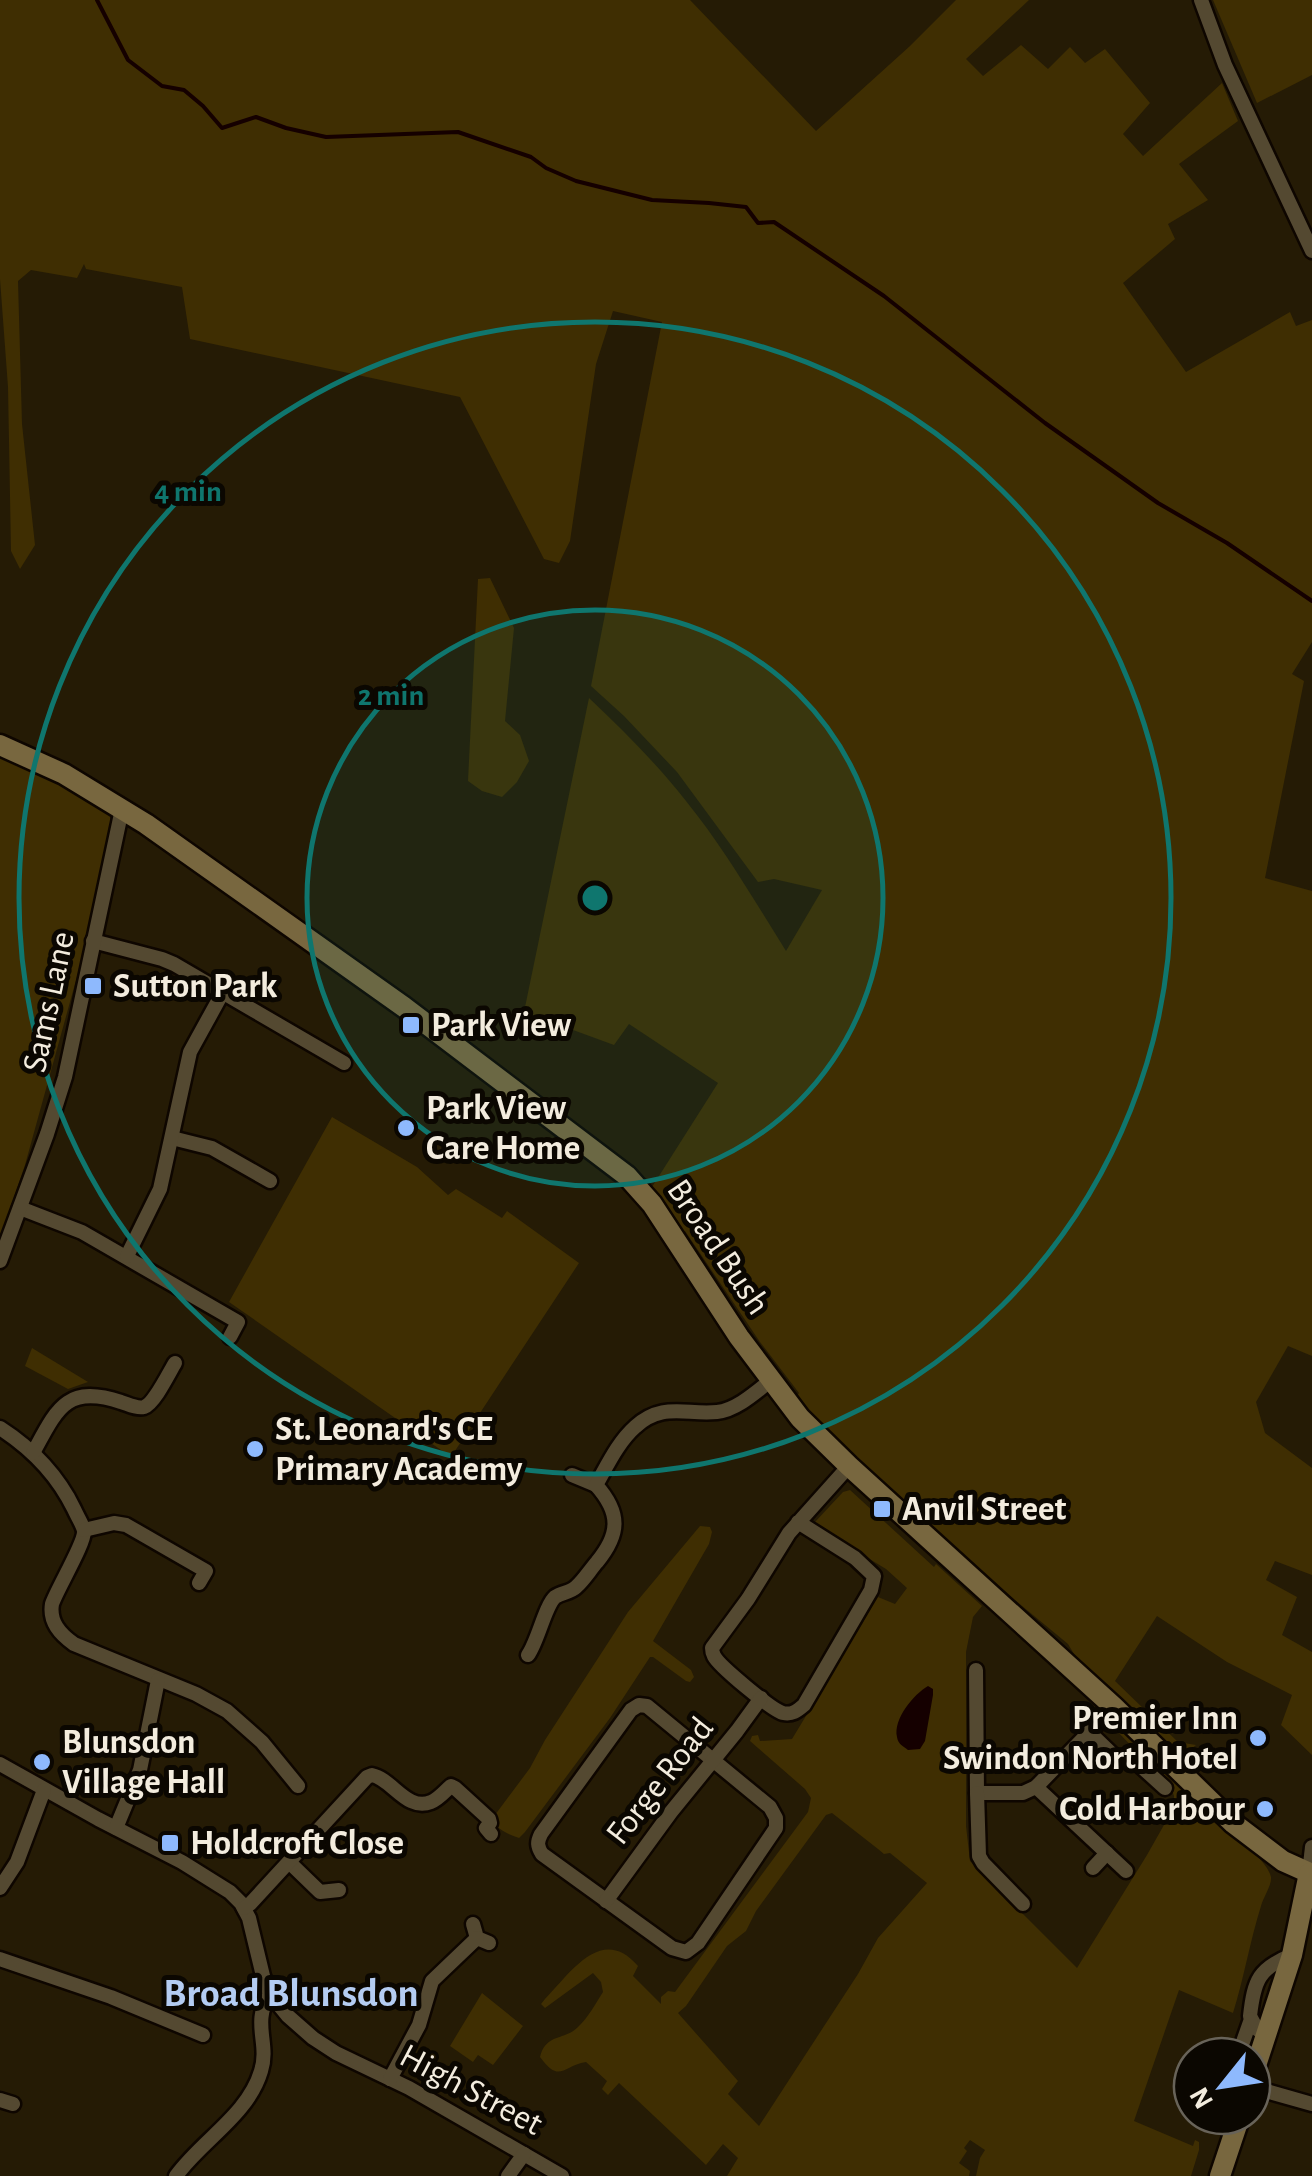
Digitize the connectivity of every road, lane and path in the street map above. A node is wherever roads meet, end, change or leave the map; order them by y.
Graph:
1 (1202, 0) edge
2 (1312, 252) edge
3 (0, 745) edge
4 (122, 809) junction
5 (93, 941) junction
6 (223, 992) junction
7 (319, 1049) junction
8 (344, 1063) dead end
9 (310, 1065) dead end
10 (172, 1138) junction
11 (254, 1171) junction
12 (270, 1180) dead end
13 (246, 1186) dead end
14 (20, 1208) junction
15 (127, 1256) junction
16 (0, 1261) edge
17 (230, 1337) dead end
18 (175, 1362) dead end
19 (770, 1380) junction
20 (0, 1428) edge
21 (33, 1453) junction
22 (849, 1466) junction
23 (572, 1475) dead end
24 (596, 1485) junction
25 (798, 1522) junction
26 (84, 1530) junction
27 (199, 1583) dead end
28 (528, 1655) dead end
29 (976, 1670) dead end
30 (158, 1680) junction
31 (761, 1698) junction
32 (1114, 1706) junction
33 (1090, 1732) junction
34 (714, 1760) junction
35 (0, 1764) edge
36 (298, 1786) dead end
37 (1036, 1787) junction
38 (1165, 1788) dead end
39 (44, 1790) junction
40 (977, 1794) junction
41 (116, 1828) junction
42 (491, 1834) dead end
43 (1312, 1847) edge
44 (1106, 1853) junction
45 (289, 1862) junction
46 (1094, 1868) dead end
47 (1126, 1871) dead end
48 (1311, 1873) edge
49 (0, 1888) edge
50 (338, 1890) dead end
51 (606, 1901) junction
52 (1024, 1904) dead end
53 (244, 1908) junction
54 (480, 1935) dead end
55 (1292, 1954) junction
56 (0, 1960) edge
57 (270, 1994) junction
58 (1251, 2019) junction
59 (203, 2035) dead end
60 (1245, 2036) edge
61 (1266, 2036) joint
62 (390, 2079) junction
63 (1272, 2093) edge
64 (1312, 2104) edge
65 (1233, 2136) edge
66 (524, 2154) junction
67 (176, 2176) edge
68 (508, 2176) edge
69 (562, 2176) edge
70 (1220, 2176) edge

1 - 2 street
3 - 4 main road, Broad Bush
4 - 5 street, Sams Lane
4 - 19 main road, Broad Bush
5 - 6 street
5 - 14 street, Sams Lane
6 - 7 street
6 - 10 street
7 - 8 street
7 - 9 street
10 - 11 street
10 - 15 street
11 - 12 street
11 - 13 street
14 - 15 street
14 - 16 street, Sams Lane
15 - 17 street
18 - 21 street
19 - 22 main road, Broad Bush
19 - 24 street
20 - 21 street
21 - 26 street
22 - 25 street
22 - 32 main road, Broad Bush
23 - 24 street
24 - 28 street
25 - 31 street
25 - 31 street
26 - 27 street
26 - 30 street
29 - 40 street
30 - 36 street
30 - 41 street
31 - 34 street, Forge Road
32 - 33 street
32 - 48 main road, Broad Bush
33 - 37 street
33 - 38 street
34 - 51 street, Forge Road
34 - 51 street
34 - 51 street
35 - 39 street
37 - 40 street
37 - 44 street
39 - 41 street
39 - 49 street
40 - 52 street
41 - 53 street
42 - 45 street
43 - 48 street
44 - 46 street
44 - 47 street
45 - 50 street
45 - 53 street
48 - 55 main road
53 - 57 street, High Street
54 - 62 street
55 - 58 street
55 - 61 main road
56 - 59 street
57 - 62 street, High Street
57 - 67 street
58 - 60 street
58 - 61 street
62 - 66 street, High Street
63 - 64 street
65 - 70 main road
66 - 68 street
66 - 69 street, High Street

